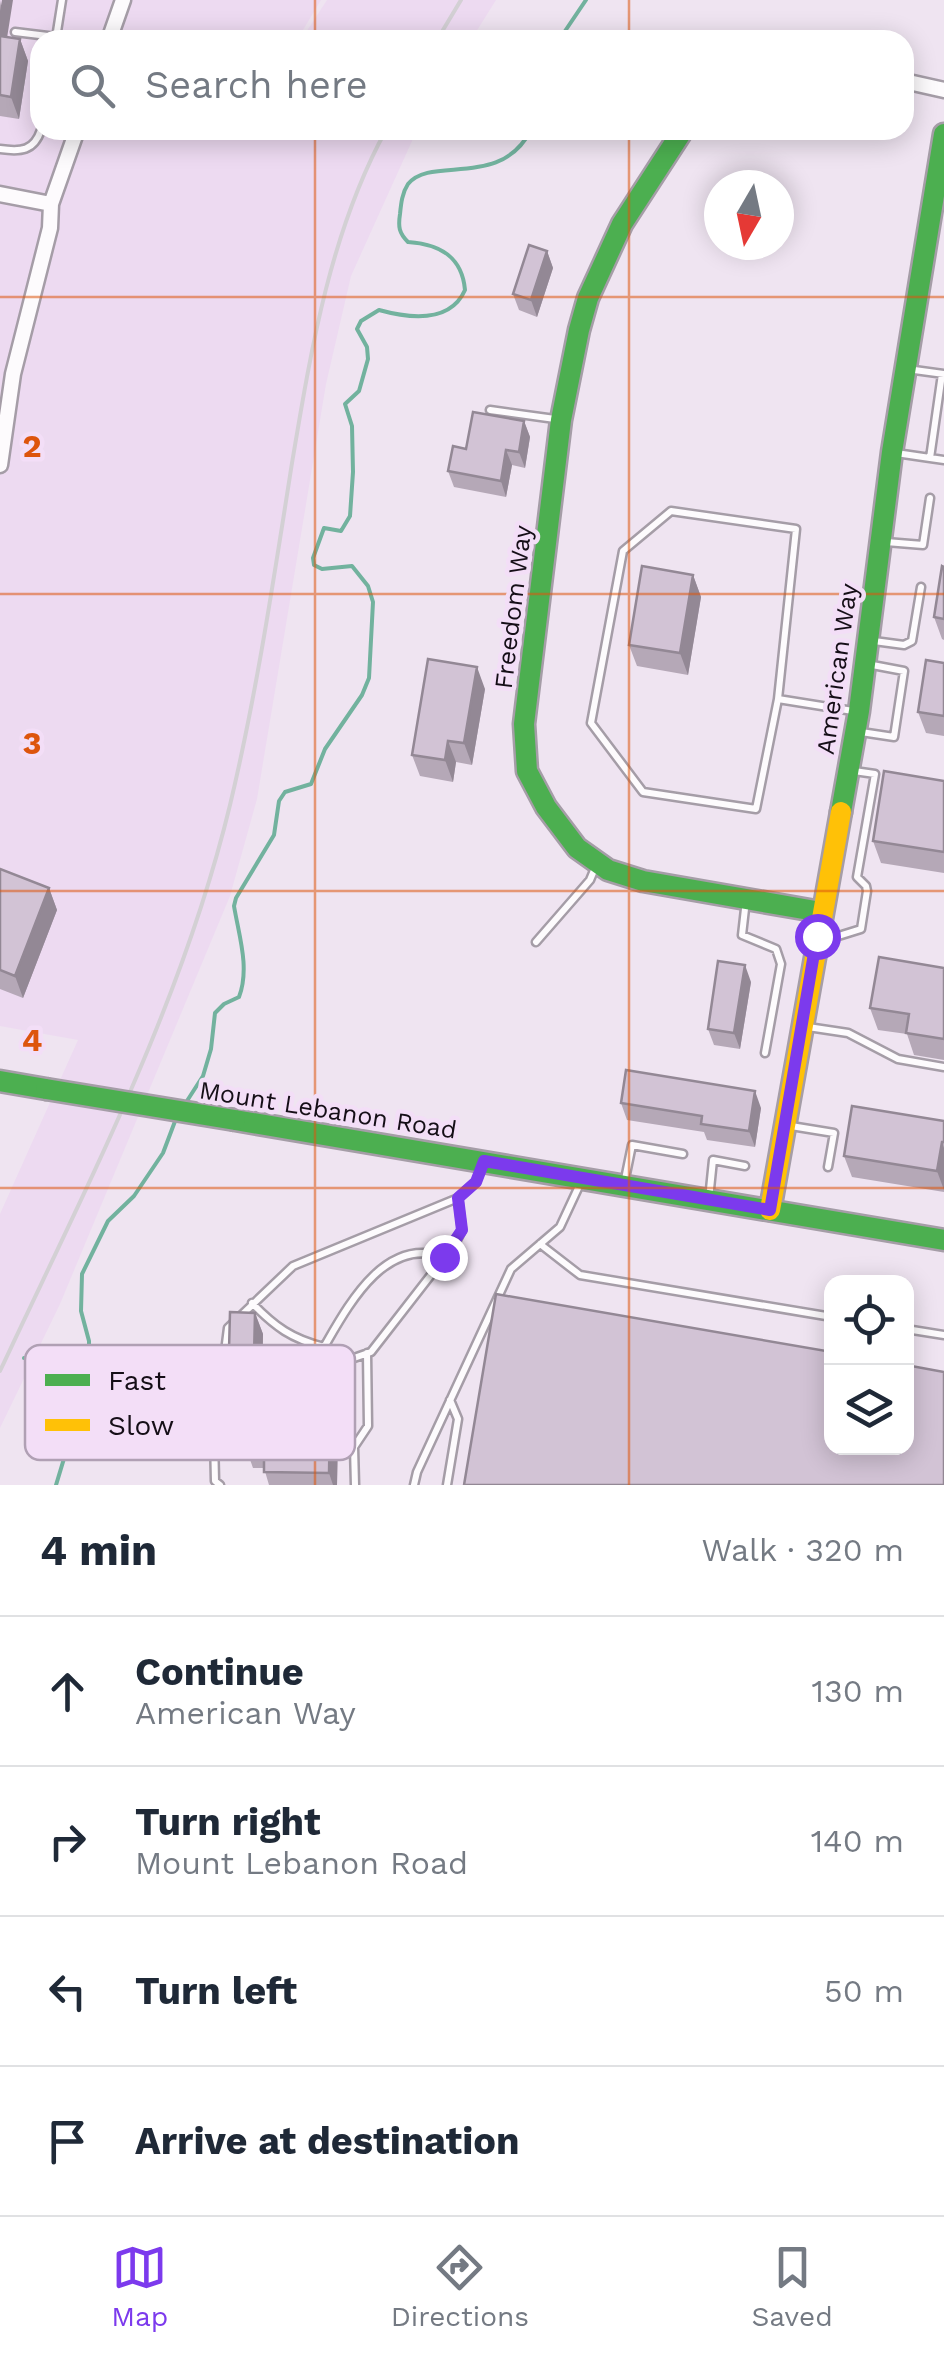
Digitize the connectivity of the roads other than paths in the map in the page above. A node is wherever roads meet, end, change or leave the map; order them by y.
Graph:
1 (62, 0) edge
2 (123, 0) edge
3 (57, 30) edge
4 (112, 30) edge
5 (15, 32) dead end
6 (30, 35) edge
7 (914, 83) edge
8 (944, 90) edge
9 (944, 134) edge
10 (37, 140) edge
11 (73, 140) edge
12 (677, 140) edge
13 (0, 148) edge
14 (0, 194) edge
15 (51, 204) junction
16 (938, 219) edge
17 (906, 369) junction
18 (943, 374) edge
19 (490, 410) edge
20 (561, 420) junction
21 (892, 452) junction
22 (930, 458) junction
23 (944, 460) edge
24 (0, 465) edge
25 (930, 498) dead end
26 (880, 541) junction
27 (920, 587) dead end
28 (868, 640) junction
29 (865, 664) junction
30 (778, 699) junction
31 (857, 721) junction
32 (848, 770) junction
33 (598, 862) junction
34 (746, 899) junction
35 (822, 912) junction
36 (817, 936) junction
37 (536, 942) dead end
38 (802, 1026) junction
39 (765, 1053) dead end
40 (944, 1067) edge
41 (0, 1081) edge
42 (784, 1125) junction
43 (683, 1154) dead end
44 (484, 1161) junction
45 (745, 1166) dead end
46 (828, 1167) dead end
47 (582, 1178) junction
48 (624, 1185) junction
49 (458, 1198) junction
50 (709, 1200) junction
51 (770, 1210) junction
52 (944, 1240) edge
53 (540, 1244) junction
54 (444, 1257) junction
55 (252, 1303) junction
56 (824, 1316) edge
57 (914, 1330) edge
58 (944, 1335) edge
59 (226, 1345) edge
60 (319, 1345) edge
61 (325, 1345) edge
62 (367, 1353) junction
63 (355, 1358) edge
64 (450, 1400) junction
65 (355, 1446) edge
66 (214, 1460) edge
67 (354, 1460) edge
68 (220, 1485) edge
69 (355, 1485) edge
70 (414, 1485) edge
71 (447, 1485) edge

1 - 3 lane
2 - 4 street
5 - 6 lane
7 - 8 street
9 - 16 street, American Way
10 - 13 lane
11 - 15 street
12 - 20 street, Freedom Way
14 - 15 street
15 - 24 street
16 - 17 street, American Way
17 - 18 lane
17 - 21 street, American Way
18 - 22 lane
19 - 20 lane
20 - 33 street, Freedom Way
21 - 22 lane
21 - 26 street, American Way
22 - 23 lane
25 - 26 lane
26 - 28 street, American Way
27 - 28 lane
28 - 29 street, American Way
29 - 31 street, American Way
29 - 31 lane
30 - 30 lane
30 - 31 lane
31 - 32 street, American Way
32 - 35 street, American Way
32 - 36 lane
33 - 34 street, Freedom Way
33 - 37 lane
34 - 35 street, Freedom Way
34 - 39 lane
35 - 36 street, American Way
36 - 38 street, American Way
38 - 40 lane
38 - 42 street, American Way
41 - 44 street, Mount Lebanon Road, bridge
42 - 46 lane
42 - 51 street, American Way
43 - 48 lane
44 - 47 street, Mount Lebanon Road
44 - 49 lane
45 - 50 lane
47 - 48 street, Mount Lebanon Road
47 - 53 lane
48 - 50 street, Mount Lebanon Road
49 - 54 lane
49 - 55 lane
50 - 51 street, Mount Lebanon Road
51 - 52 street, Mount Lebanon Road
53 - 56 lane
53 - 64 lane
54 - 61 lane
54 - 62 lane
55 - 59 lane
55 - 60 lane
57 - 58 lane
62 - 63 lane
62 - 65 lane
64 - 70 lane
64 - 71 lane
66 - 68 lane
67 - 69 lane

